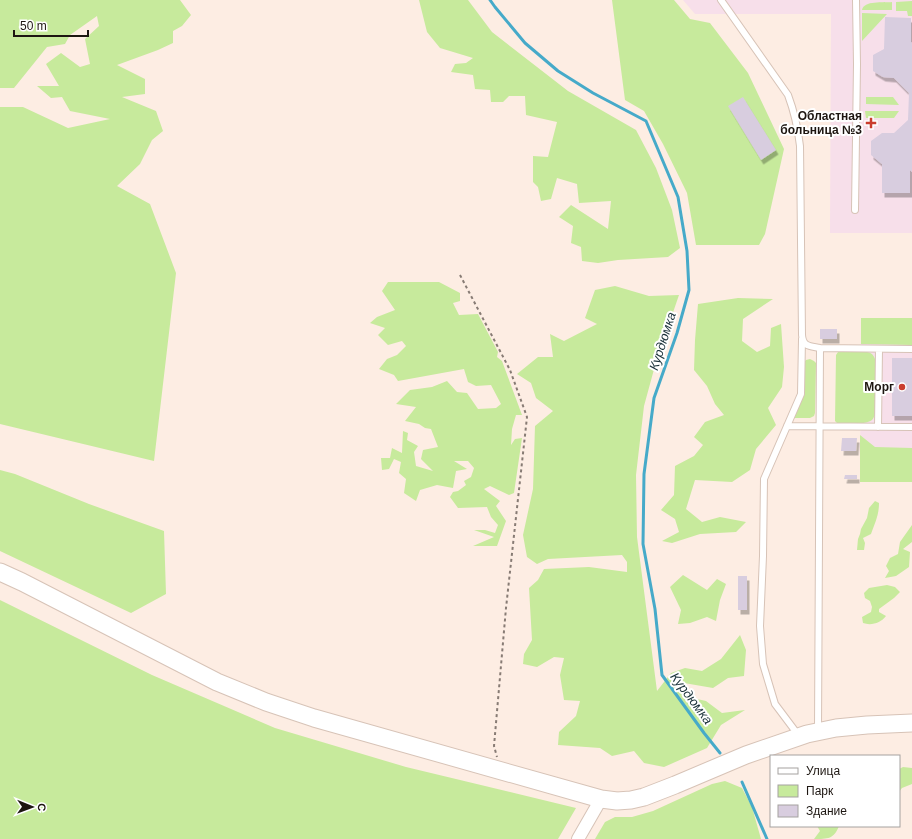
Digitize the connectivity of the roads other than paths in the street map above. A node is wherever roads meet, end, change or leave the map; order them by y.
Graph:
1 (721, 0) edge
2 (856, 0) edge
3 (855, 210) dead end
4 (802, 339) junction
5 (820, 348) junction
6 (879, 349) junction
7 (912, 349) edge
8 (787, 426) junction
9 (820, 426) junction
10 (878, 427) junction
11 (912, 427) edge
12 (0, 572) edge
13 (912, 723) edge
14 (818, 732) junction
15 (799, 736) junction
16 (601, 799) junction
17 (578, 839) edge

1 - 4 lane
2 - 3 lane
4 - 5 lane
4 - 8 lane
5 - 6 lane
5 - 9 lane
6 - 7 lane
6 - 10 lane
8 - 9 lane
8 - 15 lane
9 - 10 lane
9 - 14 lane
10 - 11 lane
12 - 16 main road
13 - 14 main road
14 - 15 main road
15 - 16 main road
16 - 17 street

